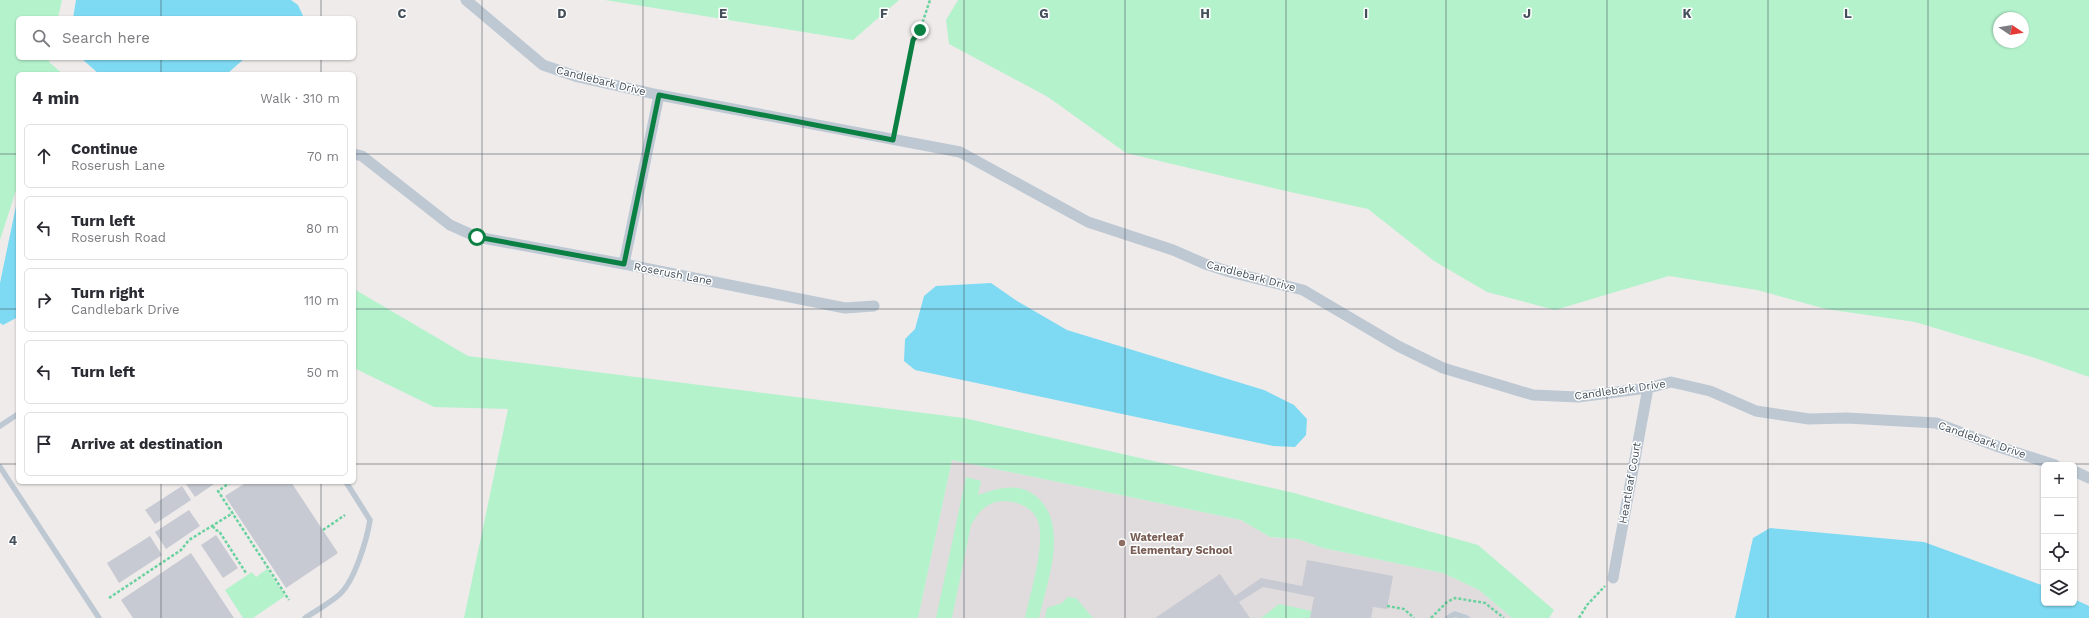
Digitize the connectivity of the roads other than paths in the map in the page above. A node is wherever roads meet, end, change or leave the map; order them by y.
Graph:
1 (466, 0) edge
2 (659, 95) junction
3 (356, 154) edge
4 (624, 264) junction
5 (874, 306) dead end
6 (1648, 388) junction
7 (16, 415) edge
8 (0, 426) edge
9 (2046, 462) edge
10 (0, 467) edge
11 (2077, 472) edge
12 (2089, 478) edge
13 (347, 484) edge
14 (1613, 578) road end
15 (99, 618) edge
16 (305, 618) edge
17 (1448, 618) edge
18 (1467, 618) edge

1 - 2 street, Candlebark Drive
2 - 4 street
2 - 6 street, Candlebark Drive
3 - 4 street, Roserush Lane
4 - 5 street, Roserush Lane
6 - 9 street, Candlebark Drive
6 - 14 street, Heartleaf Court
7 - 8 lane
10 - 15 lane
11 - 12 street
13 - 16 lane
17 - 18 lane

